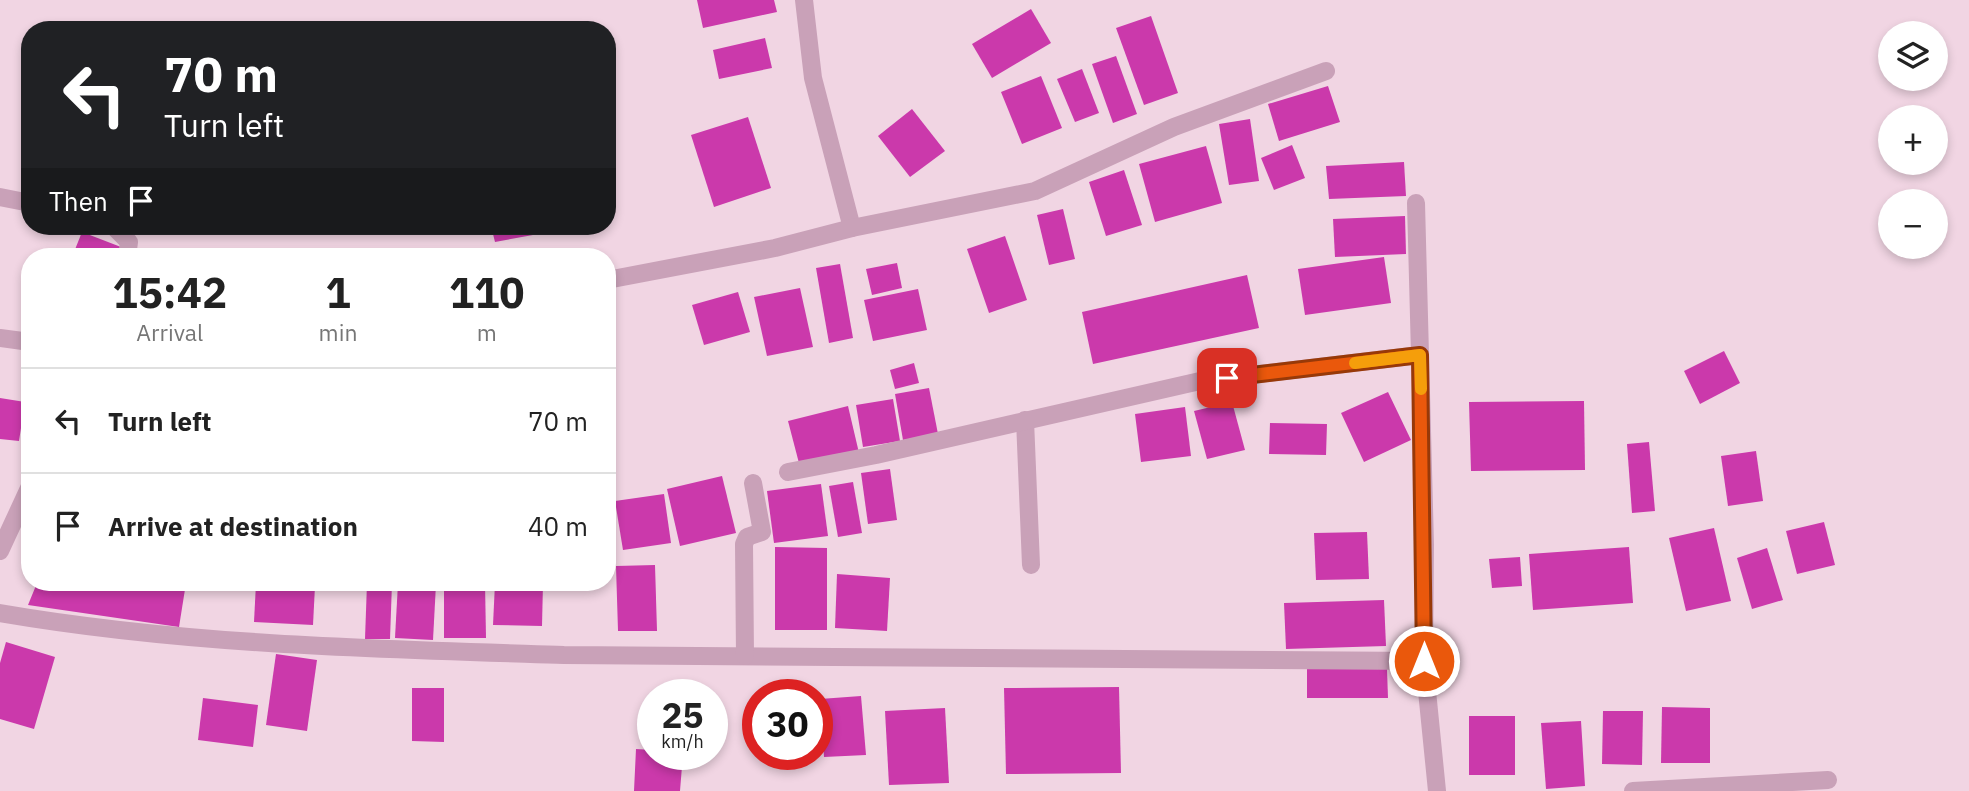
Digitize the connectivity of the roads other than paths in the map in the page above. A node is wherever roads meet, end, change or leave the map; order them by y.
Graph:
1 (804, 0) edge
2 (1326, 71) dead end
3 (0, 197) edge
4 (21, 202) edge
5 (1416, 203) dead end
6 (852, 228) junction
7 (616, 278) edge
8 (0, 338) edge
9 (21, 341) edge
10 (1420, 355) junction
11 (1025, 420) junction
12 (788, 472) dead end
13 (753, 482) dead end
14 (21, 506) edge
15 (0, 551) edge
16 (1031, 565) dead end
17 (0, 613) edge
18 (745, 656) junction
19 (1424, 661) junction
20 (1828, 780) dead end
21 (1437, 791) edge
22 (1633, 791) edge

1 - 6 street
2 - 6 street
3 - 4 street
5 - 10 street
6 - 7 street
8 - 9 street
10 - 11 street
10 - 19 street
11 - 12 street
11 - 16 street
13 - 18 street
14 - 15 street
17 - 18 street
18 - 19 street
19 - 21 street
20 - 22 street

